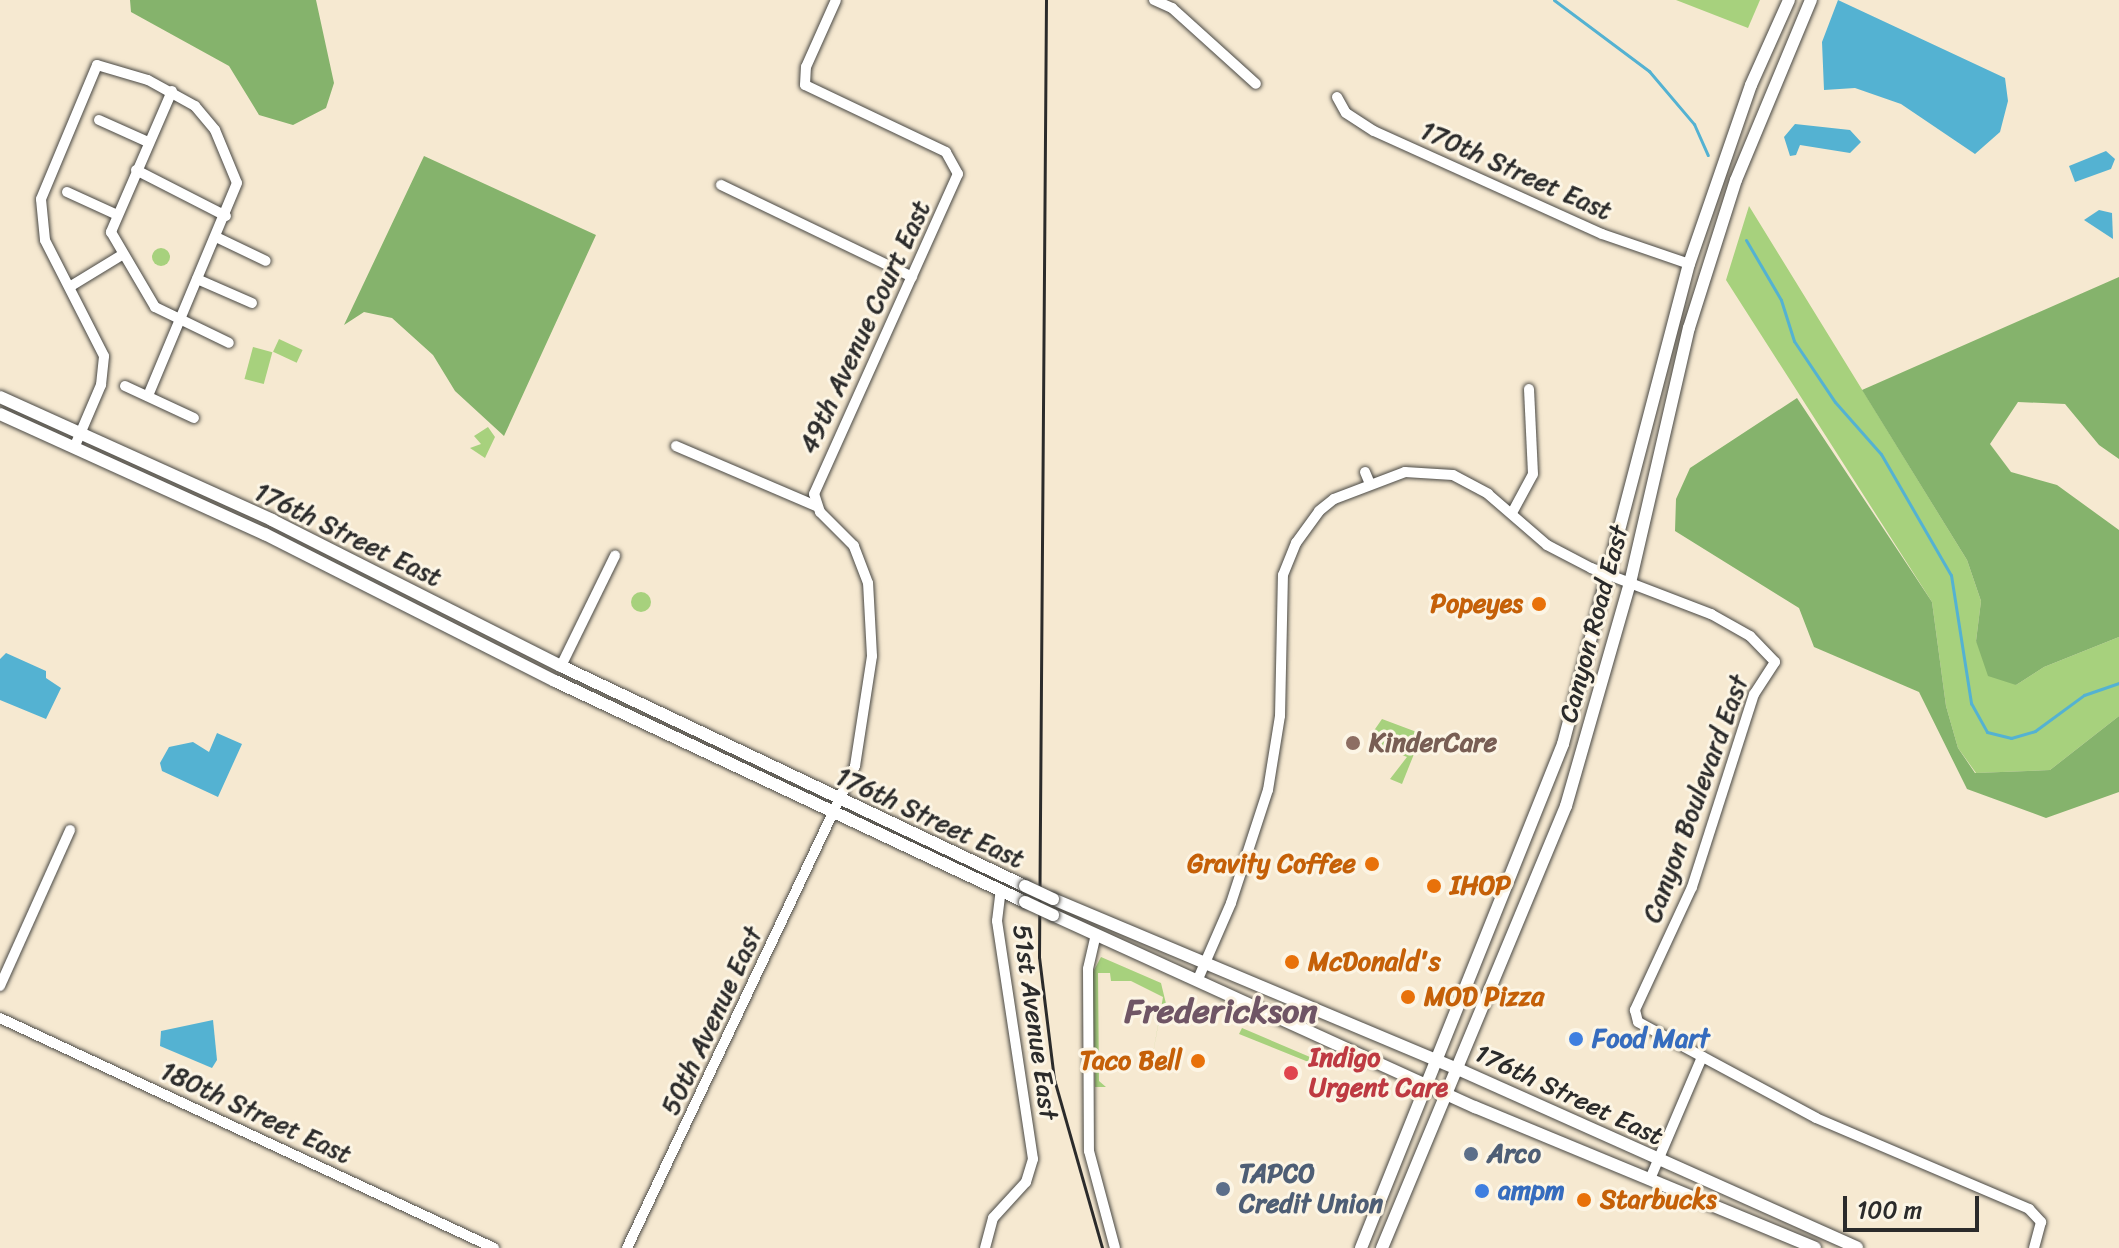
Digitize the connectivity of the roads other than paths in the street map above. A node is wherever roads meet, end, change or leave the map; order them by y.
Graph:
1 (836, 0) edge
2 (1154, 0) edge
3 (1789, 0) edge
4 (1811, 0) edge
5 (1256, 84) dead end
6 (172, 91) junction
7 (1337, 97) dead end
8 (99, 120) dead end
9 (148, 142) junction
10 (136, 170) junction
11 (721, 185) dead end
12 (67, 192) dead end
13 (115, 214) junction
14 (226, 216) junction
15 (216, 237) junction
16 (122, 255) junction
17 (266, 261) dead end
18 (1689, 264) junction
19 (912, 277) junction
20 (197, 279) junction
21 (71, 286) junction
22 (252, 303) dead end
23 (181, 320) junction
24 (1689, 328) junction
25 (229, 343) dead end
26 (125, 386) dead end
27 (1529, 389) dead end
28 (148, 396) junction
29 (0, 397) edge
30 (0, 414) edge
31 (194, 418) dead end
32 (80, 433) junction
33 (676, 446) dead end
34 (74, 448) junction
35 (1365, 472) dead end
36 (1370, 484) junction
37 (816, 506) junction
38 (1512, 513) junction
39 (615, 556) dead end
40 (1610, 575) junction
41 (1630, 583) junction
42 (447, 623) junction
43 (544, 658) junction
44 (561, 666) junction
45 (837, 807) junction
46 (70, 830) dead end
47 (1001, 890) junction
48 (1096, 934) junction
49 (1206, 962) junction
50 (1198, 979) junction
51 (0, 986) edge
52 (0, 1018) edge
53 (1702, 1057) junction
54 (1436, 1060) junction
55 (1460, 1070) junction
56 (1425, 1084) junction
57 (1449, 1095) junction
58 (1658, 1160) junction
59 (1650, 1179) junction
60 (494, 1248) edge
61 (627, 1248) edge
62 (985, 1248) edge
63 (1115, 1248) edge
64 (1361, 1248) edge
65 (1382, 1248) edge
66 (1815, 1248) edge
67 (1857, 1248) edge
68 (2034, 1248) edge

1 - 19 street, 49th Avenue Court East
2 - 5 street
3 - 18 main road, Canyon Road East
4 - 24 main road, Canyon Road East
6 - 9 street
6 - 14 street
6 - 21 street
7 - 18 street, 170th Street East
8 - 9 street
9 - 10 street
10 - 13 street
10 - 14 street
11 - 19 street
12 - 13 street
13 - 16 street
14 - 15 street
15 - 17 street
15 - 20 street
16 - 21 street
16 - 23 street
18 - 24 main road
18 - 40 main road, Canyon Road East
19 - 37 street, 49th Avenue Court East
20 - 22 street
20 - 23 street
21 - 32 street
23 - 25 street
23 - 28 street
24 - 41 main road, Canyon Road East
26 - 28 street
27 - 38 street
28 - 31 street
29 - 32 main road, 176th Street East
30 - 34 main road, 176th Street East
32 - 34 street
32 - 43 main road, 176th Street East
33 - 37 street
34 - 42 main road, 176th Street East
35 - 36 street
36 - 38 street
36 - 49 street
37 - 45 street, 50th Avenue East
38 - 40 street
39 - 44 street
40 - 41 street
40 - 54 main road, Canyon Road East
41 - 53 street, Canyon Boulevard East
41 - 55 main road, Canyon Road East
42 - 43 main road
42 - 45 main road, 176th Street East
43 - 44 main road, 176th Street East
44 - 45 main road, 176th Street East
45 - 47 main road, 176th Street East
45 - 49 main road, 176th Street East, bridge
45 - 61 street, 50th Avenue East
46 - 51 street
47 - 48 main road, 176th Street East, bridge
47 - 62 street, 51st Avenue East
48 - 50 main road, 176th Street East
48 - 63 street
49 - 50 street
49 - 54 main road, 176th Street East
50 - 56 main road, 176th Street East
52 - 60 street, 180th Street East
53 - 58 street
53 - 68 street, Canyon Boulevard East
54 - 55 main road, 176th Street East
54 - 56 main road, Canyon Road East
55 - 57 main road, Canyon Road East
55 - 58 main road, 176th Street East
56 - 57 main road, 176th Street East
56 - 64 main road, Canyon Road East
57 - 59 main road, 176th Street East
57 - 65 main road, Canyon Road East
58 - 59 street
58 - 67 main road, 176th Street East
59 - 66 main road, 176th Street East

